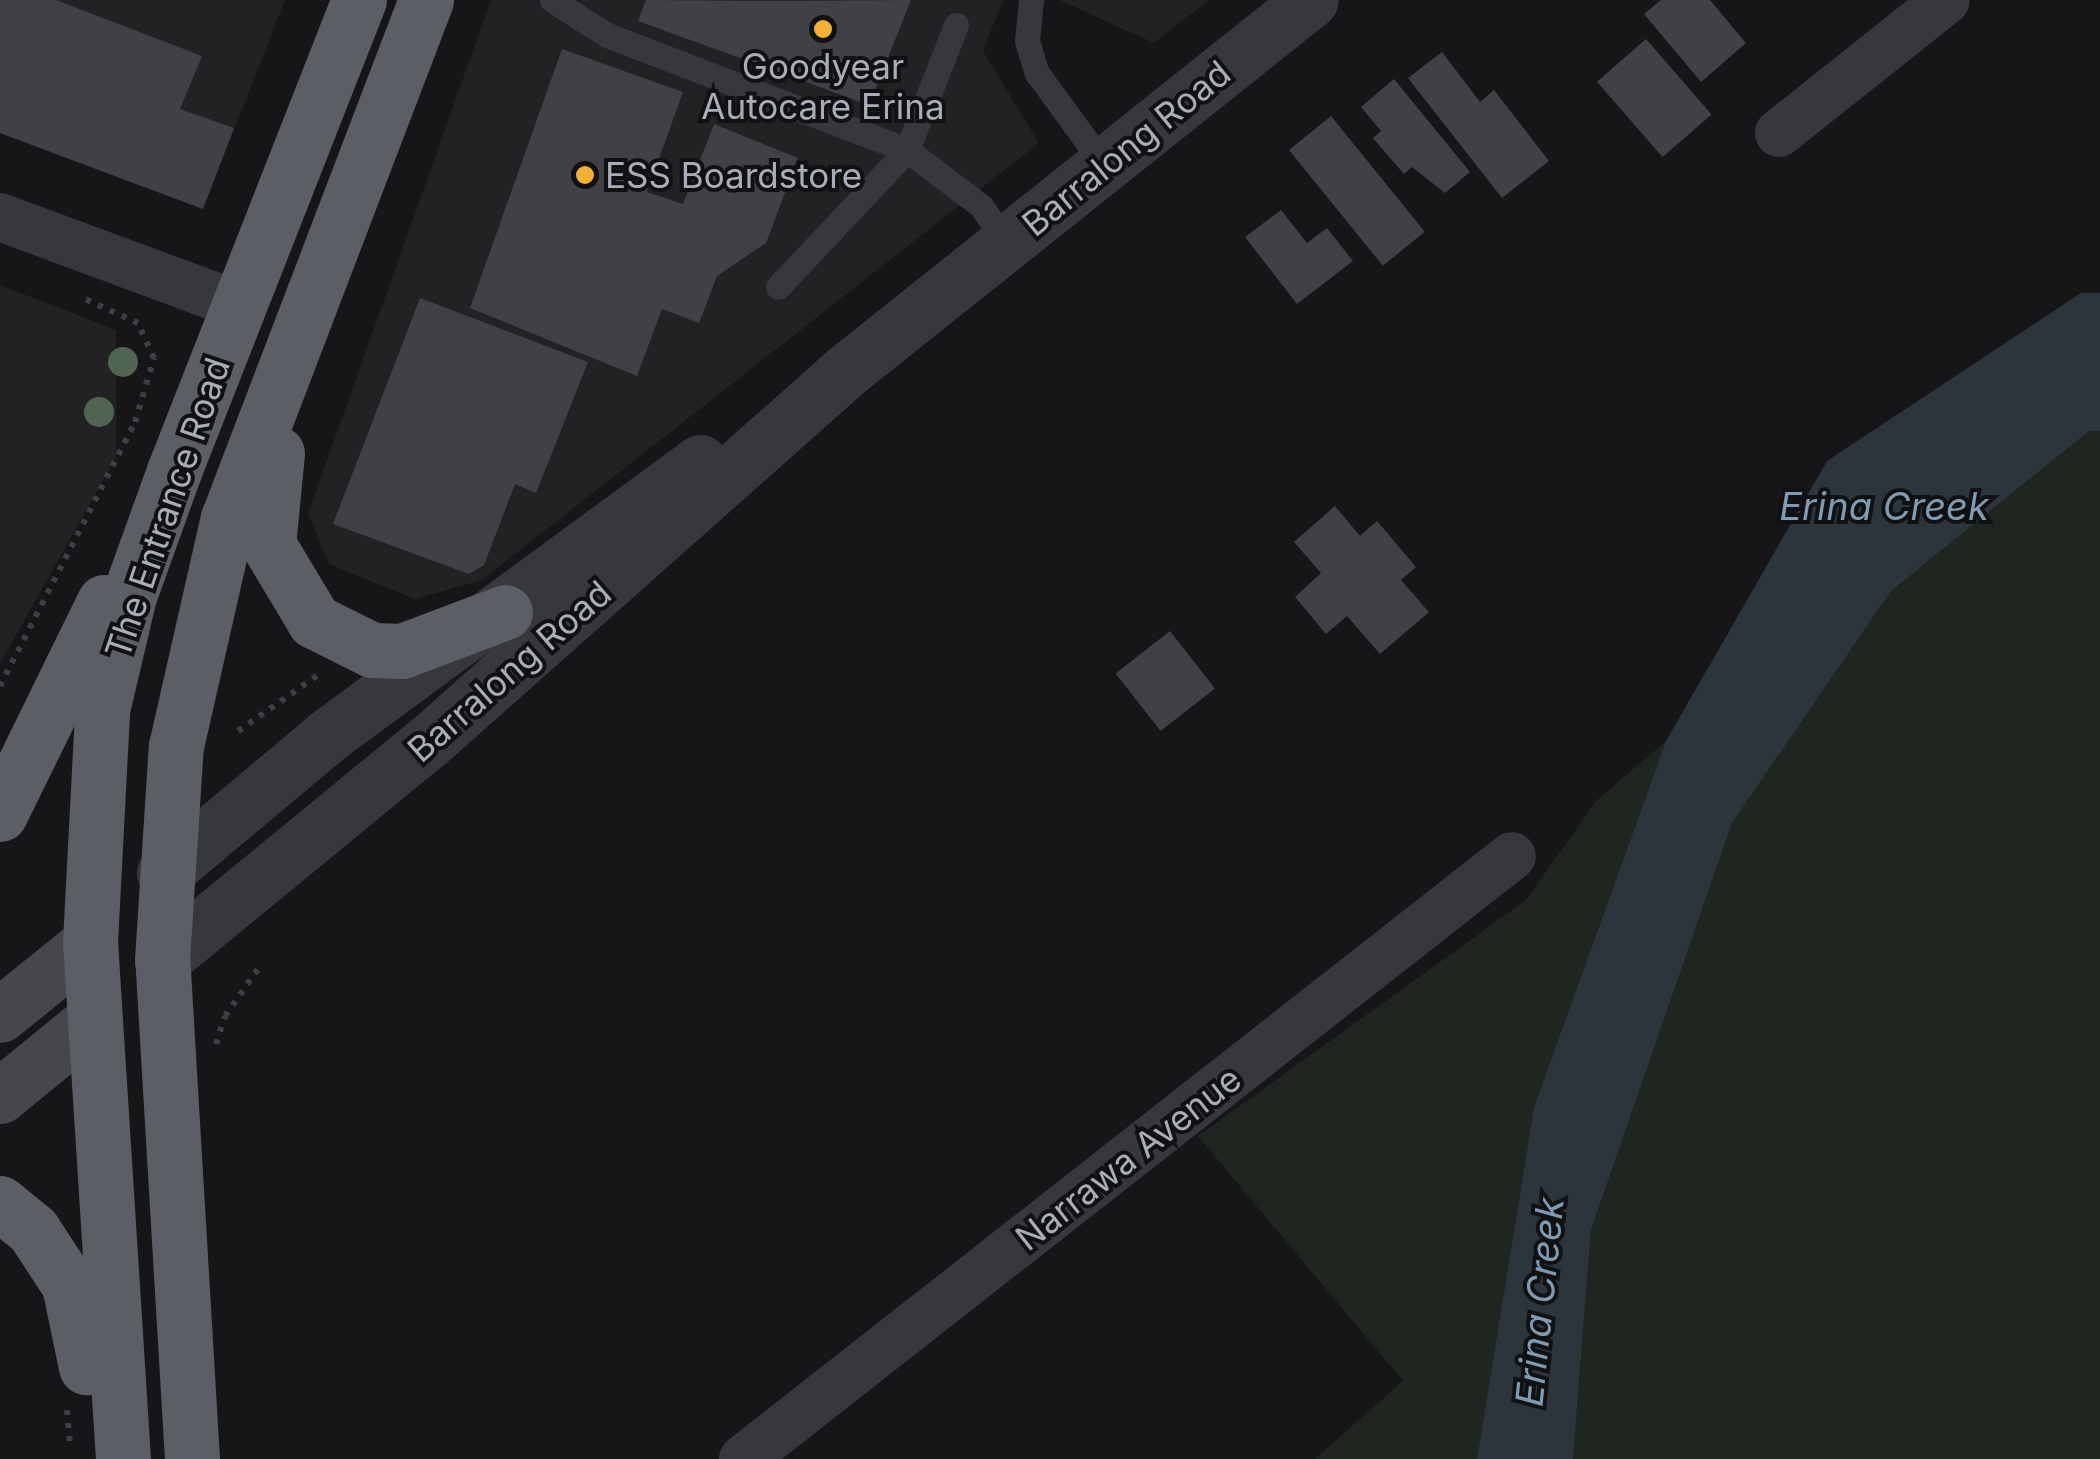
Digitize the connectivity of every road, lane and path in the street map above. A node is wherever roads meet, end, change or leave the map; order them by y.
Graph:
1 (359, 0) edge
2 (426, 0) edge
3 (552, 0) edge
4 (1031, 0) edge
5 (1311, 0) edge
6 (1946, 0) edge
7 (956, 25) dead end
8 (1779, 133) dead end
9 (908, 150) junction
10 (1104, 165) junction
11 (0, 218) edge
12 (1007, 243) junction
13 (778, 287) dead end
14 (78, 296) dead end
15 (238, 305) junction
16 (299, 326) junction
17 (846, 370) junction
18 (174, 471) junction
19 (505, 612) junction
20 (324, 671) dead end
21 (0, 686) edge
22 (238, 731) dead end
23 (0, 814) edge
24 (1512, 856) dead end
25 (164, 873) junction
26 (90, 942) junction
27 (162, 960) junction
28 (258, 969) dead end
29 (0, 1015) edge
30 (93, 1020) junction
31 (210, 1063) dead end
32 (0, 1096) edge
33 (0, 1203) edge
34 (98, 1459) edge
35 (123, 1459) edge
36 (192, 1459) edge
37 (744, 1459) edge

1 - 15 highway, The Entrance Road
2 - 16 highway, The Entrance Road
3 - 9 lane
4 - 10 lane
5 - 10 street, Barralong Road
6 - 8 street
7 - 9 lane
9 - 12 lane
9 - 13 lane
10 - 12 street, Barralong Road
11 - 15 street
12 - 17 street, Barralong Road
14 - 21 path
15 - 18 highway, The Entrance Road
16 - 19 highway
16 - 25 highway, The Entrance Road
17 - 19 street, Barralong Road
17 - 27 street, Barralong Road
18 - 23 highway
18 - 26 highway, The Entrance Road
19 - 25 street, Barralong Road
20 - 22 path
24 - 37 street, Narrawa Avenue
25 - 26 highway
25 - 27 highway, The Entrance Road
26 - 29 main road
26 - 30 highway, The Entrance Road
27 - 30 highway
27 - 36 highway, The Entrance Road
28 - 31 path
30 - 32 main road
30 - 35 highway, The Entrance Road
33 - 34 highway

